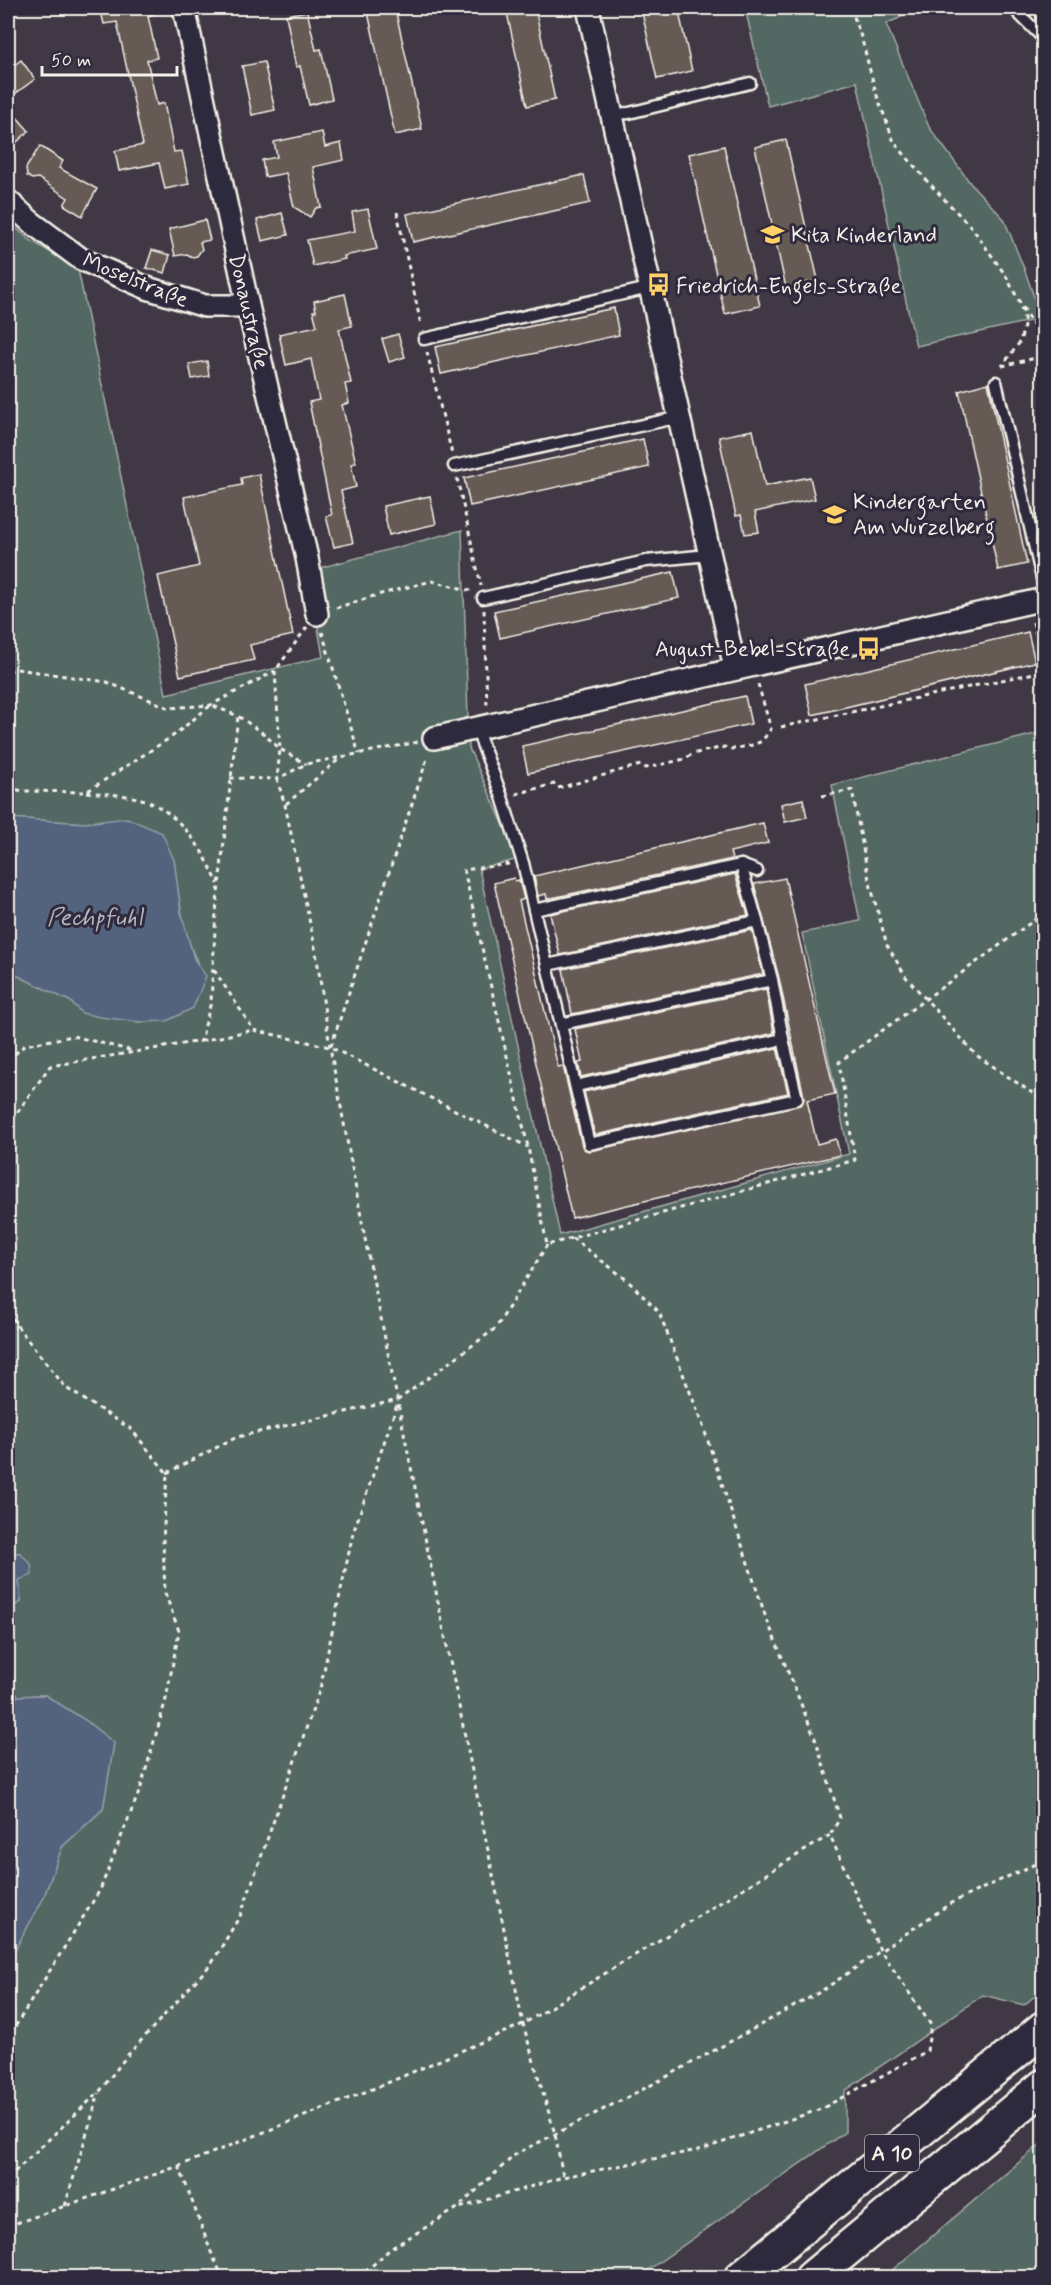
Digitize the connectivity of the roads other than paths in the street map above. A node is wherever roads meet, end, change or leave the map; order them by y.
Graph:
1 (184, 8) edge
2 (588, 8) edge
3 (1018, 8) edge
4 (1044, 39) edge
5 (750, 83) dead end
6 (611, 114) junction
7 (8, 201) edge
8 (649, 288) junction
9 (248, 306) junction
10 (424, 339) dead end
11 (996, 382) road end
12 (680, 417) junction
13 (454, 466) dead end
14 (709, 555) junction
15 (1044, 587) edge
16 (483, 598) road end
17 (1044, 599) edge
18 (316, 614) road end
19 (735, 668) junction
20 (478, 727) junction
21 (434, 738) road end
22 (741, 865) junction
23 (757, 871) dead end
24 (534, 910) junction
25 (757, 921) junction
26 (547, 965) junction
27 (772, 980) junction
28 (561, 1024) junction
29 (783, 1039) junction
30 (576, 1086) junction
31 (1044, 2028) edge
32 (1044, 2086) edge
33 (741, 2277) edge
34 (812, 2277) edge

1 - 9 street, Donaustraße
2 - 6 street
3 - 4 lane
5 - 6 lane
6 - 8 street
7 - 9 street, Moselstraße
8 - 10 lane
8 - 12 street
9 - 18 street, Donaustraße
11 - 15 lane
12 - 13 lane
12 - 14 street
14 - 16 lane
14 - 19 street
17 - 19 street
19 - 20 street
20 - 21 street
20 - 24 lane
22 - 23 lane
22 - 24 lane
22 - 25 lane
24 - 26 lane
25 - 26 lane
25 - 27 lane
26 - 28 lane
27 - 28 lane
27 - 29 lane
28 - 30 lane
29 - 30 lane
29 - 30 lane
31 - 33 highway, A 10
32 - 34 highway, A 10

